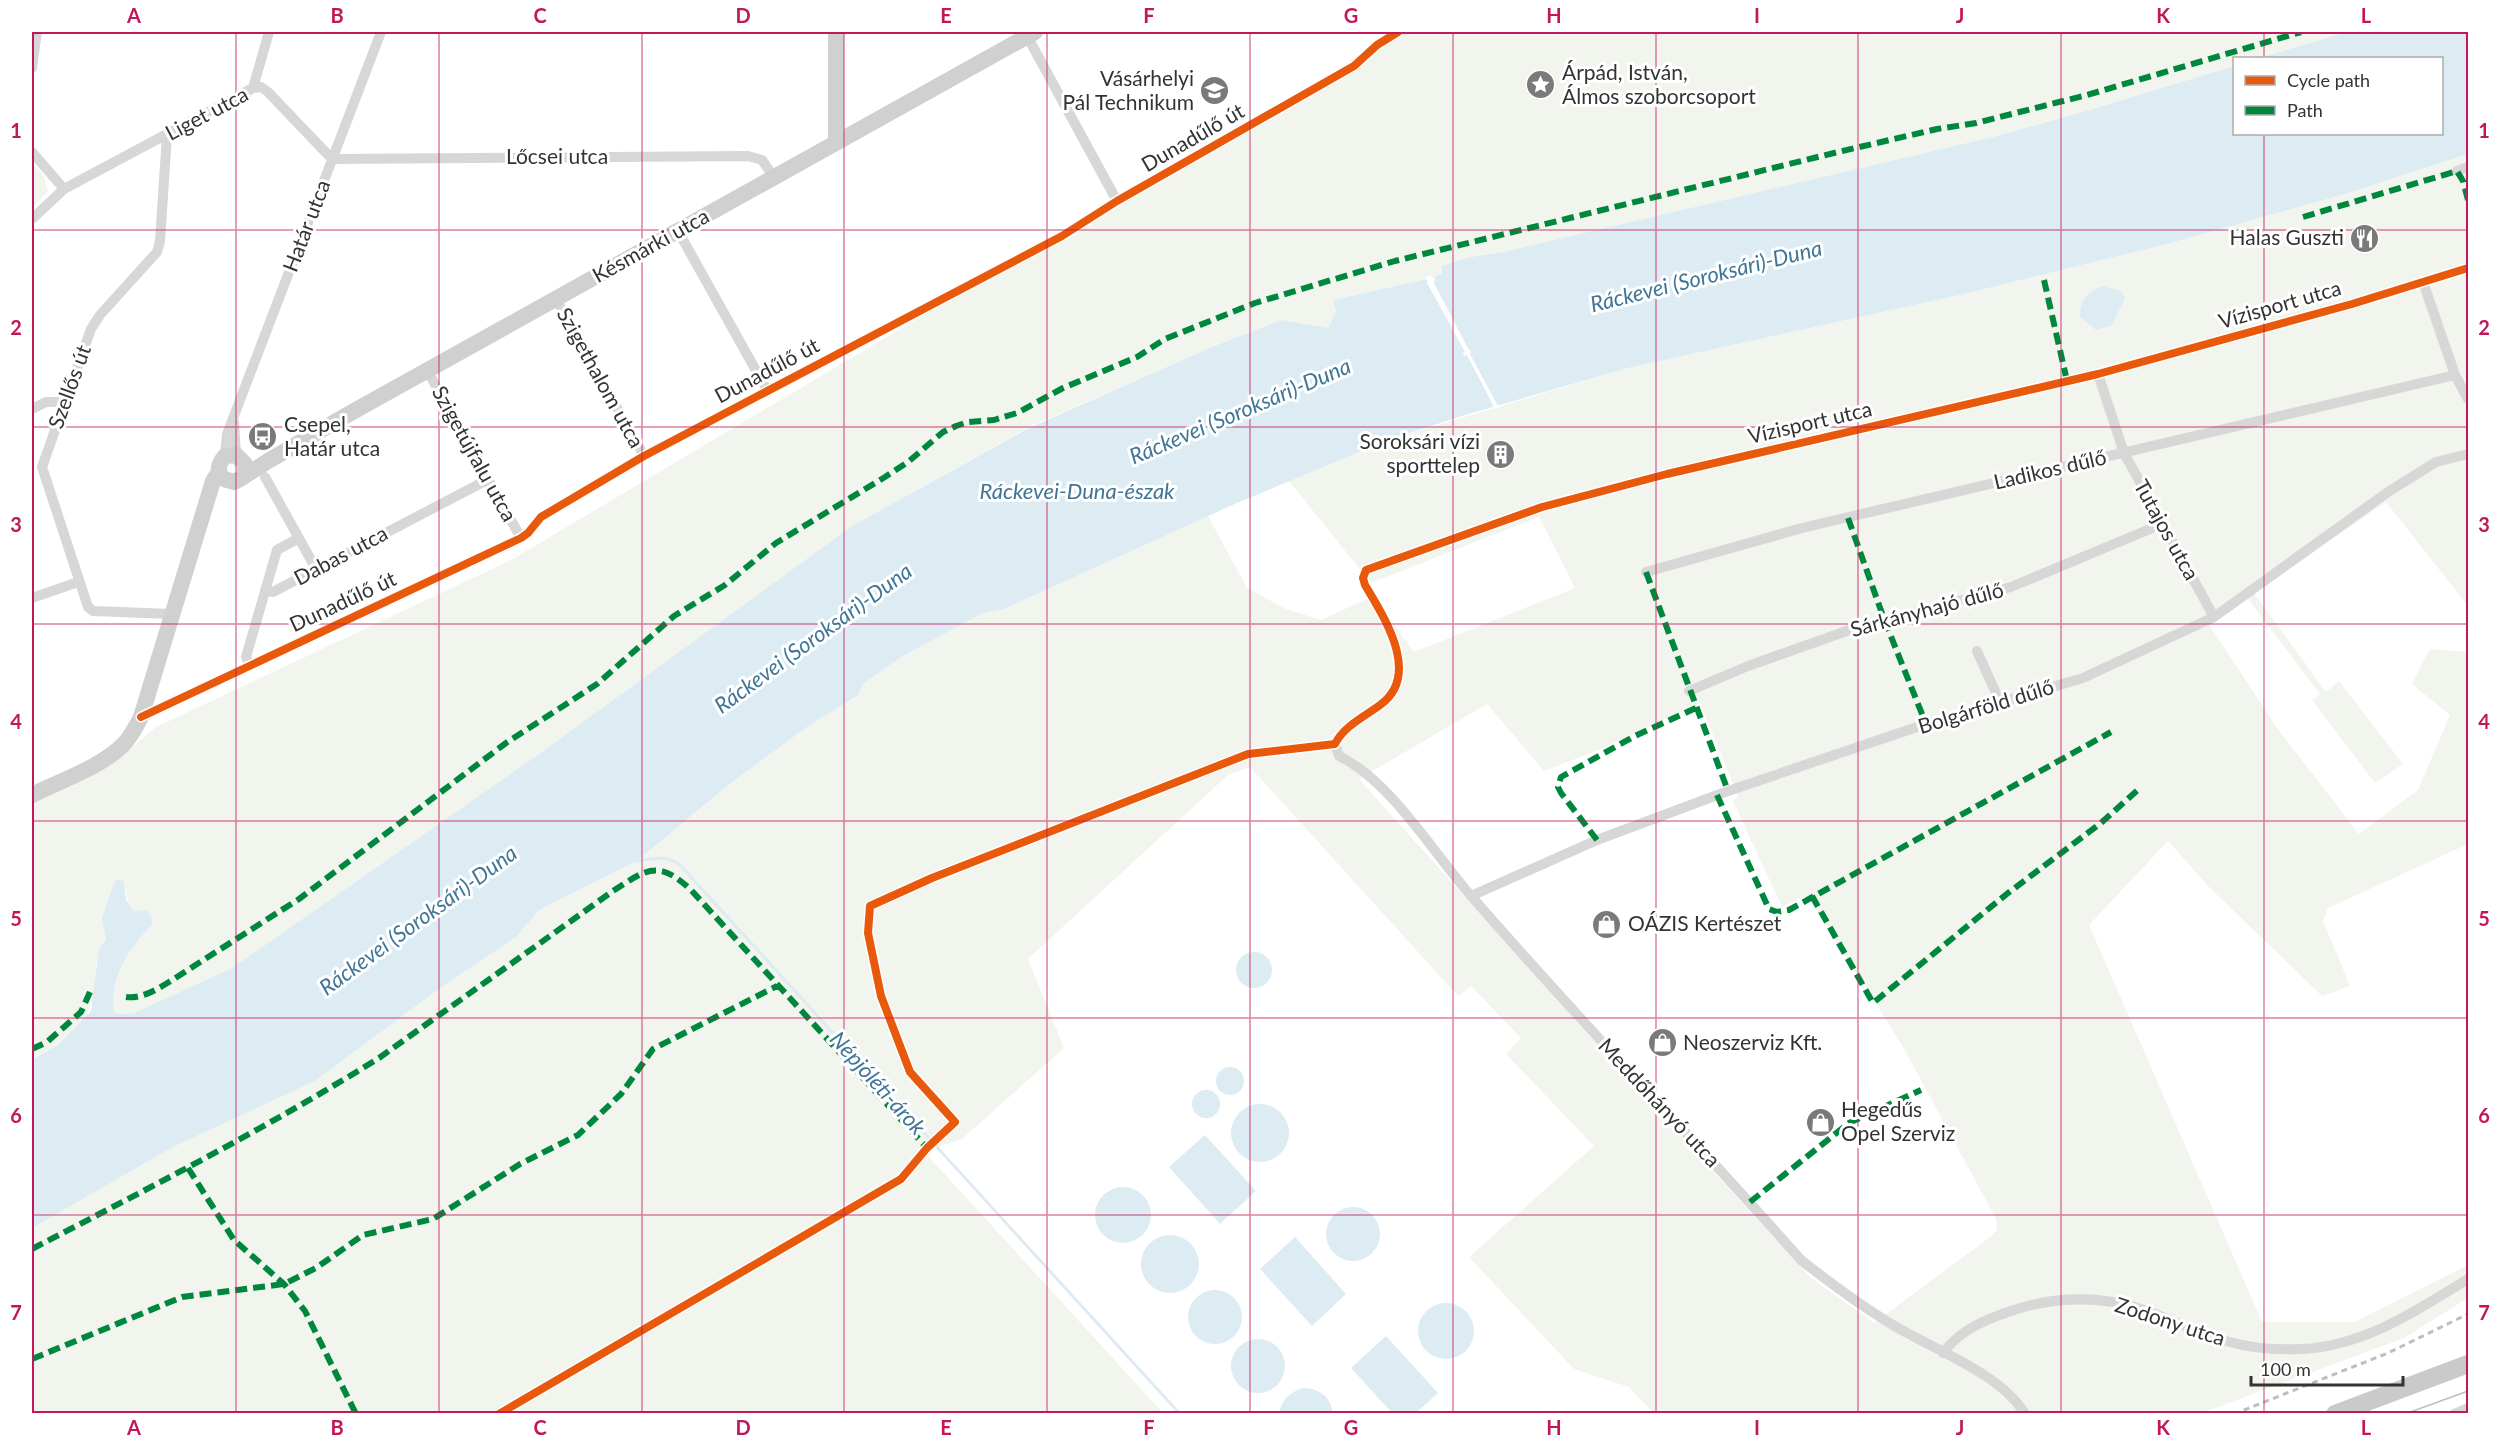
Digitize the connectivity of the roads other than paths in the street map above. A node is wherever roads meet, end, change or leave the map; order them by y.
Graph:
1 (37, 32) edge
2 (269, 32) edge
3 (381, 32) edge
4 (836, 32) edge
5 (1398, 32) edge
6 (1031, 34) edge
7 (32, 69) edge
8 (253, 88) junction
9 (167, 135) junction
10 (836, 141) junction
11 (32, 152) edge
12 (332, 159) junction
13 (2469, 167) edge
14 (2457, 171) dead end
15 (774, 177) junction
16 (64, 189) junction
17 (1117, 201) junction
18 (32, 219) edge
19 (678, 231) junction
20 (2469, 267) edge
21 (2423, 282) junction
22 (556, 299) junction
23 (427, 370) junction
24 (2098, 374) junction
25 (2455, 375) junction
26 (768, 392) junction
27 (2469, 399) edge
28 (64, 402) junction
29 (32, 409) edge
30 (2124, 453) junction
31 (2469, 454) edge
32 (644, 456) junction
33 (233, 466) junction
34 (42, 467) junction
35 (266, 469) junction
36 (32, 474) edge
37 (487, 480) junction
38 (2162, 524) junction
39 (299, 538) junction
40 (521, 538) junction
41 (316, 569) junction
42 (1646, 572) dead end
43 (78, 582) junction
44 (265, 590) junction
45 (32, 598) edge
46 (171, 614) junction
47 (2214, 617) junction
48 (1977, 651) dead end
49 (250, 666) junction
50 (1689, 691) dead end
51 (2000, 702) junction
52 (141, 717) junction
53 (1335, 744) joint
54 (32, 795) edge
55 (1470, 896) junction
56 (2469, 1279) edge
57 (1943, 1353) junction
58 (2469, 1364) edge
59 (2469, 1373) edge
60 (2469, 1408) edge
61 (2025, 1413) edge
62 (2335, 1413) edge
63 (2363, 1413) edge
64 (2454, 1413) edge

1 - 7 street
2 - 8 street
3 - 12 street, Határ utca
4 - 10 street
5 - 17 street, Dunadűlő út
6 - 10 street, Késmárki utca
6 - 17 street
8 - 9 street, Liget utca
8 - 12 street, Liget utca
9 - 16 street, Liget utca
9 - 28 street, Szellős út
10 - 15 street, Késmárki utca
11 - 16 street
12 - 15 street, Lőcsei utca
12 - 33 street, Határ utca
13 - 14 street
15 - 19 street, Késmárki utca
16 - 18 street, Liget utca
17 - 26 street, Dunadűlő út
19 - 22 street, Késmárki utca
19 - 26 street
20 - 21 street, Vízisport utca
21 - 24 street, Vízisport utca
21 - 25 street
22 - 23 street, Késmárki utca
22 - 32 street, Szigethalom utca
23 - 35 street, Késmárki utca
23 - 37 street, Szigetújfalu utca
24 - 30 street, Tutajos utca
24 - 53 street, Vízisport utca
25 - 27 street
25 - 30 street, Ladikos dűlő
26 - 32 street, Dunadűlő út
28 - 29 street
28 - 34 street, Szellős út
30 - 38 street, Tutajos utca
30 - 42 street, Ladikos dűlő
31 - 47 street, Bolgárföld dűlő
32 - 40 street, Dunadűlő út
33 - 35 street, Késmárki utca
33 - 46 street
34 - 36 street
34 - 43 street
35 - 39 street
37 - 40 street, Szigetújfalu utca
37 - 41 street, Dabas utca
38 - 47 street, Tutajos utca
38 - 50 street, Sárkányhajó dűlő
39 - 41 street
39 - 44 street
40 - 49 street, Dunadűlő út
41 - 44 street, Dabas utca
43 - 45 street
43 - 46 street
44 - 49 street
46 - 52 street
47 - 51 street, Bolgárföld dűlő
48 - 51 street
49 - 52 street, Dunadűlő út
51 - 55 street, Bolgárföld dűlő
52 - 54 street
53 - 55 street, Meddőhányó utca
55 - 57 street, Meddőhányó utca
56 - 57 street, Zodony utca
57 - 61 street, Meddőhányó utca
58 - 62 main road
59 - 63 main road
60 - 64 street

